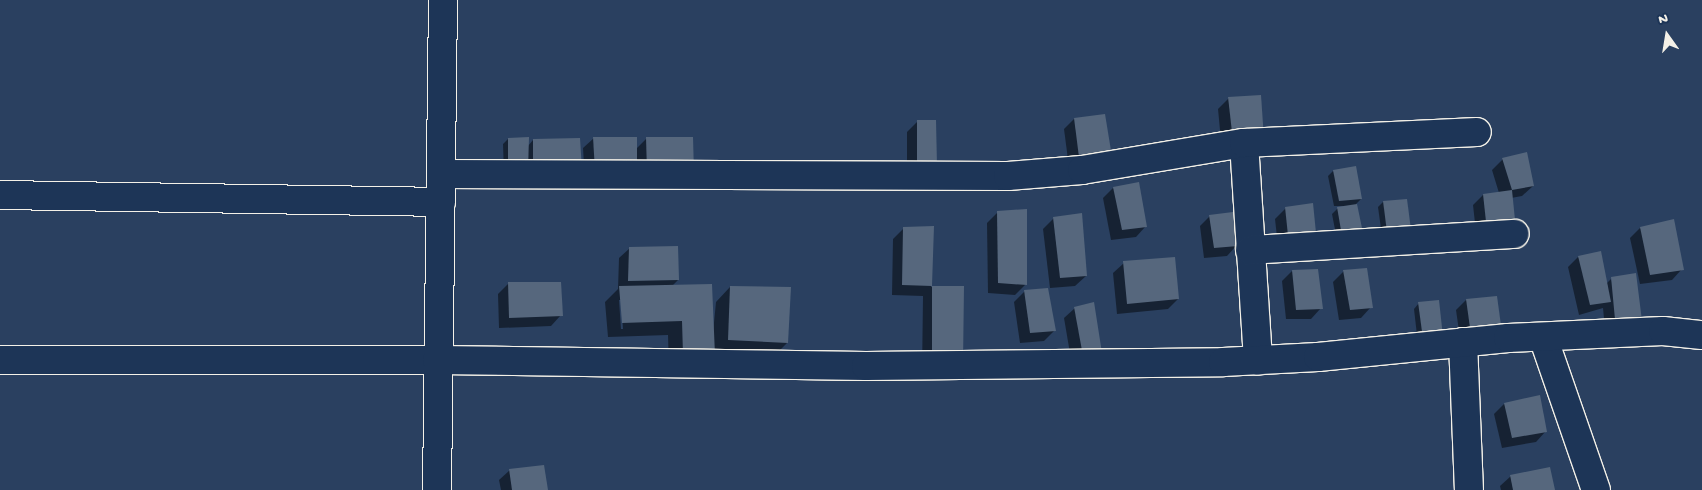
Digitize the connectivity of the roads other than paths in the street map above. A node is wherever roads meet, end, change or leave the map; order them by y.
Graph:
1 (442, 0) edge
2 (1477, 132) dead end
3 (1244, 143) junction
4 (442, 174) junction
5 (0, 195) edge
6 (441, 202) junction
7 (1515, 234) dead end
8 (1250, 250) junction
9 (1702, 335) edge
10 (1543, 337) junction
11 (1463, 342) junction
12 (0, 360) edge
13 (437, 360) junction
14 (1258, 361) junction
15 (437, 490) edge
16 (1469, 490) edge
17 (1596, 490) edge

1 - 4 street
2 - 3 street
3 - 4 street
3 - 8 street
4 - 6 street
5 - 6 street
6 - 13 street
7 - 8 street
8 - 14 street
9 - 10 street
10 - 11 street
10 - 17 street
11 - 14 street
11 - 16 street
12 - 13 street
13 - 14 street
13 - 15 street

